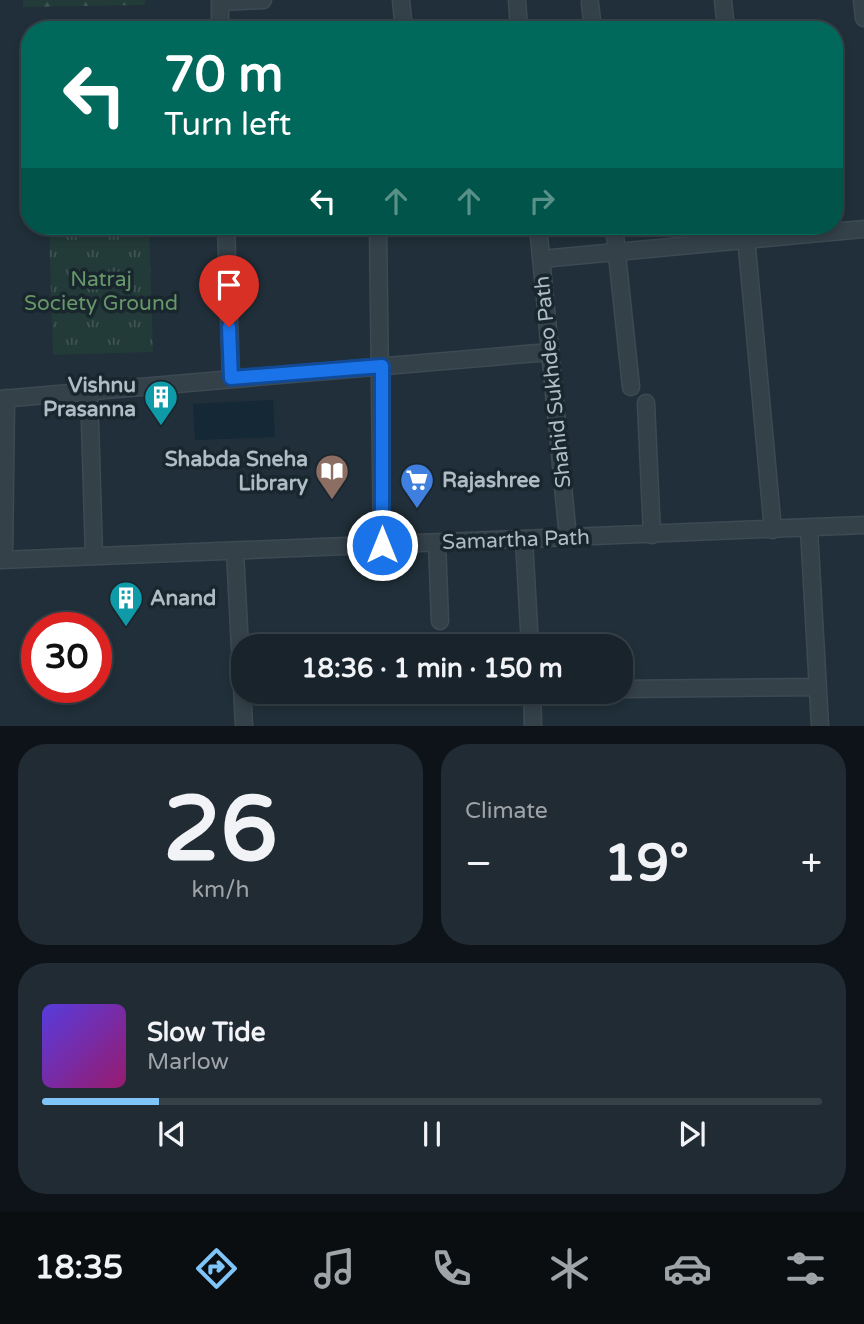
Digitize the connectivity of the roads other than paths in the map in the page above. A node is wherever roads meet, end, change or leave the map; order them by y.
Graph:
1 (263, 0) edge
2 (401, 0) edge
3 (517, 0) edge
4 (723, 0) edge
5 (862, 0) edge
6 (590, 2) dead end
7 (864, 18) edge
8 (220, 21) edge
9 (403, 21) edge
10 (518, 21) edge
11 (592, 21) edge
12 (725, 21) edge
13 (864, 229) edge
14 (843, 230) edge
15 (226, 235) edge
16 (378, 235) edge
17 (539, 235) edge
18 (615, 235) edge
19 (726, 235) edge
20 (745, 235) edge
21 (616, 252) junction
22 (541, 259) junction
23 (550, 352) junction
24 (382, 366) junction
25 (231, 378) junction
26 (631, 387) dead end
27 (89, 389) junction
28 (3, 399) edge
29 (646, 403) dead end
30 (864, 525) edge
31 (809, 528) junction
32 (773, 530) junction
33 (652, 535) junction
34 (568, 538) junction
35 (524, 540) junction
36 (437, 543) junction
37 (382, 545) junction
38 (235, 551) junction
39 (94, 556) junction
40 (2, 560) edge
41 (440, 621) dead end
42 (529, 634) edge
43 (818, 687) junction
44 (633, 689) edge
45 (532, 704) edge
46 (244, 726) edge
47 (533, 726) edge
48 (820, 726) edge

1 - 8 street
2 - 9 street
3 - 10 street
4 - 12 street
5 - 7 street
6 - 11 street
13 - 14 street
15 - 25 street
16 - 24 street
17 - 22 street, Shahid Sukhdeo Path
18 - 21 street
19 - 21 street
20 - 32 street
21 - 22 street
21 - 26 street
22 - 23 street, Shahid Sukhdeo Path
23 - 24 street
23 - 34 street, Shahid Sukhdeo Path
24 - 25 street
24 - 37 street
25 - 27 street
27 - 28 street
27 - 39 street
28 - 40 street
29 - 33 street
30 - 31 street, Samartha Path
31 - 32 street, Samartha Path
31 - 43 street
32 - 33 street, Samartha Path
33 - 34 street, Samartha Path
34 - 35 street, Samartha Path
35 - 36 street, Samartha Path
35 - 42 street
36 - 37 street, Samartha Path
36 - 41 street
37 - 38 street, Samartha Path
38 - 39 street, Samartha Path
38 - 46 street
39 - 40 street, Samartha Path
43 - 44 street
43 - 48 street
45 - 47 street

